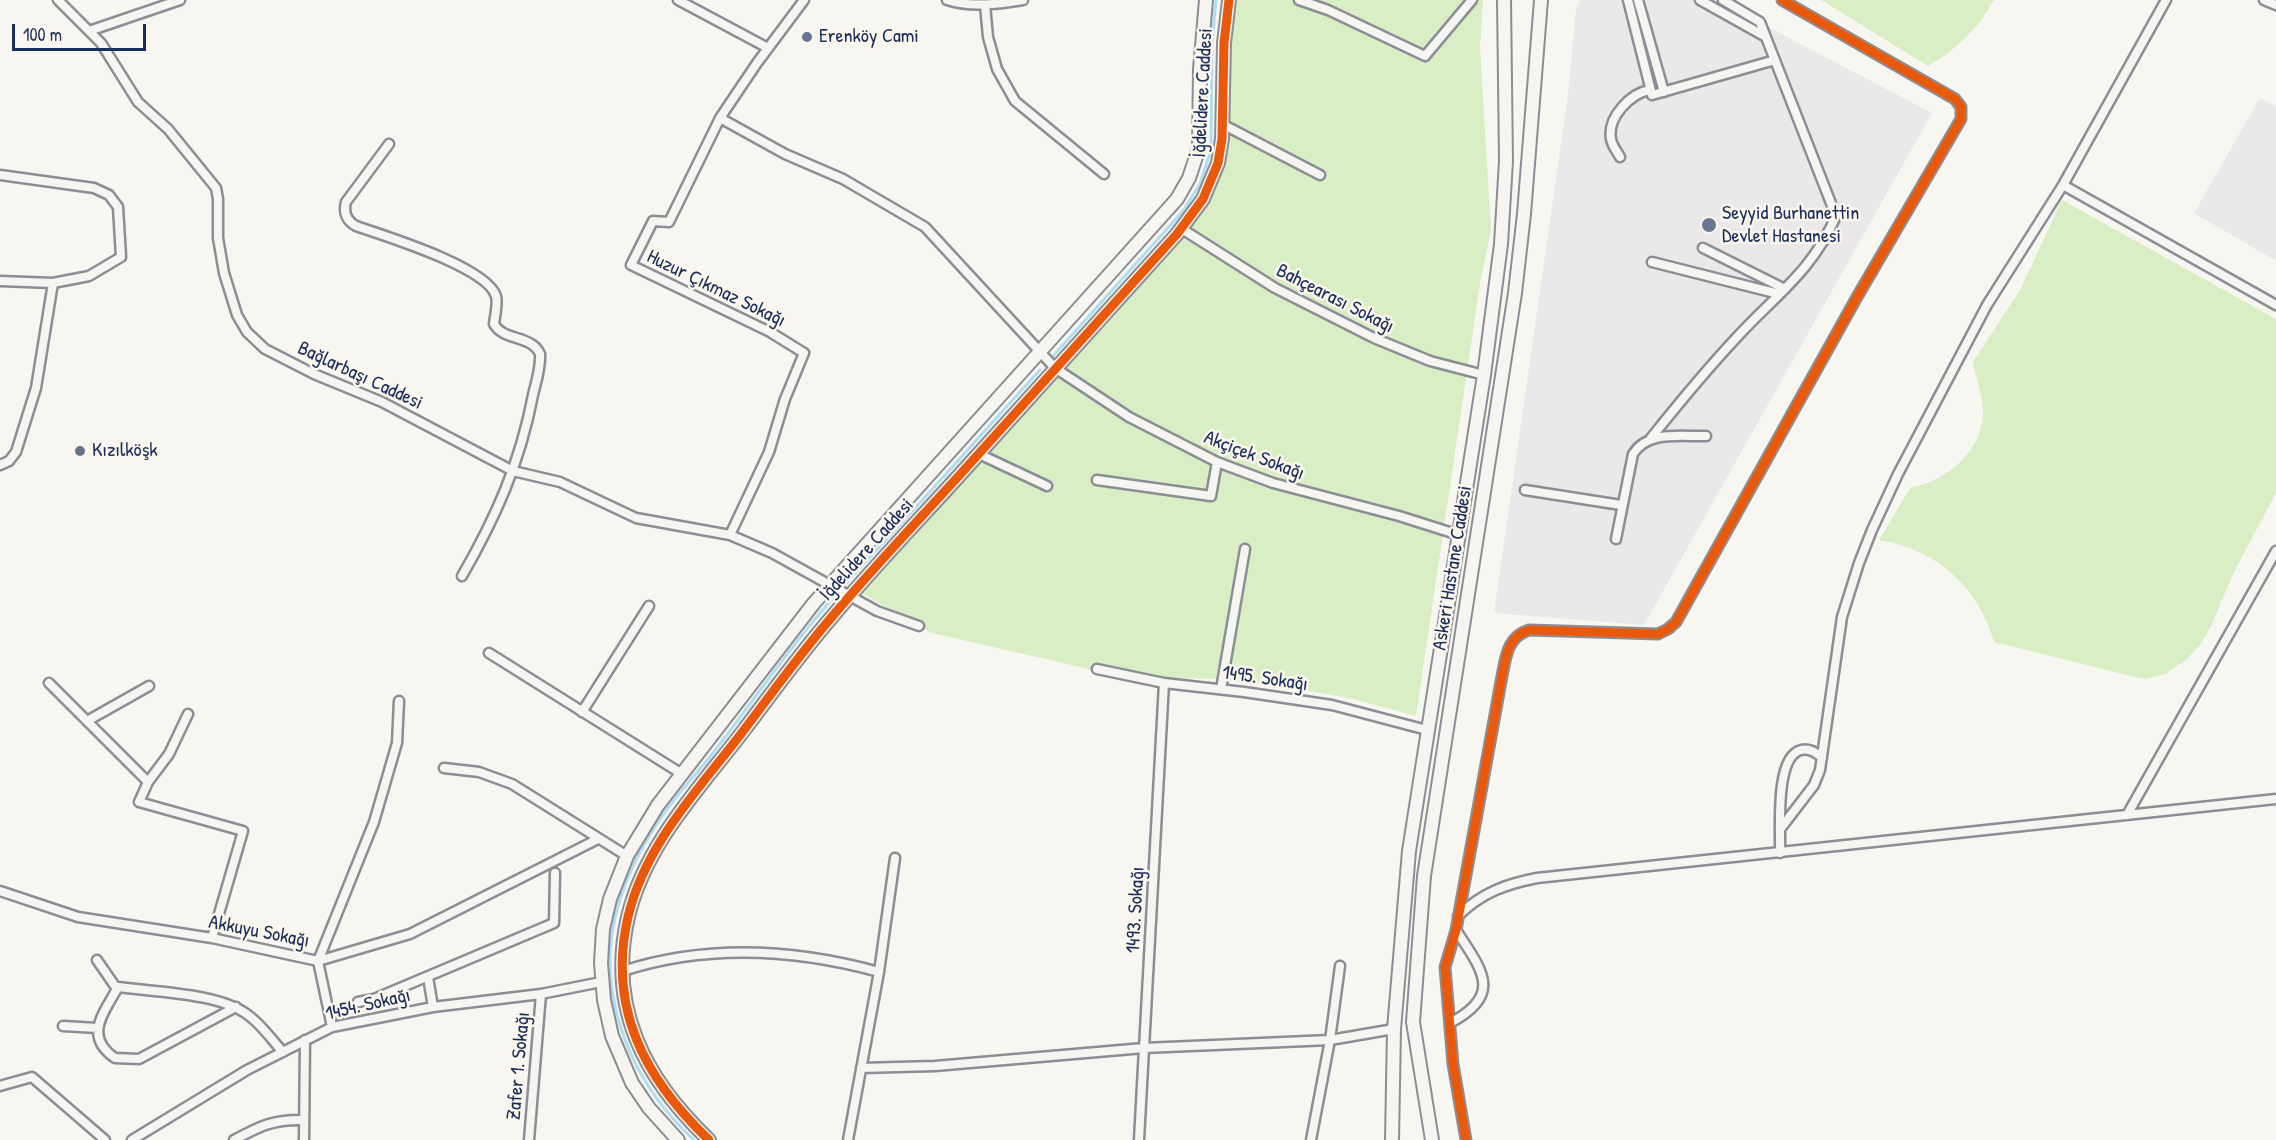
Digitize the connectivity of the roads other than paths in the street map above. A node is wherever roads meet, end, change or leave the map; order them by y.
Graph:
1 (58, 0) edge
2 (180, 0) edge
3 (678, 0) edge
4 (804, 0) edge
5 (947, 0) edge
6 (1023, 0) edge
7 (1206, 0) edge
8 (1229, 0) edge
9 (1299, 0) edge
10 (1472, 0) edge
11 (1504, 0) edge
12 (1541, 0) edge
13 (1628, 0) edge
14 (1638, 0) edge
15 (1700, 0) edge
16 (1723, 0) edge
17 (1782, 0) edge
18 (2166, 0) edge
19 (2264, 0) edge
20 (957, 2) edge
21 (985, 5) junction
22 (2276, 5) edge
23 (89, 31) junction
24 (1766, 38) junction
25 (768, 48) junction
26 (1775, 60) junction
27 (1650, 90) junction
28 (1664, 92) junction
29 (720, 118) junction
30 (1222, 124) junction
31 (389, 144) dead end
32 (1620, 157) dead end
33 (0, 174) edge
34 (1104, 174) dead end
35 (1320, 175) dead end
36 (2063, 185) junction
37 (1182, 228) junction
38 (1703, 248) dead end
39 (1652, 262) dead end
40 (0, 281) edge
41 (53, 283) junction
42 (1782, 292) junction
43 (2276, 305) edge
44 (1039, 353) junction
45 (1055, 368) junction
46 (1484, 375) junction
47 (1706, 436) dead end
48 (1651, 438) junction
49 (979, 454) junction
50 (1217, 462) junction
51 (0, 465) edge
52 (513, 471) junction
53 (1096, 480) dead end
54 (1047, 486) dead end
55 (1525, 490) dead end
56 (1621, 505) junction
57 (730, 535) junction
58 (1459, 535) junction
59 (1616, 538) dead end
60 (1245, 549) dead end
61 (2276, 551) edge
62 (462, 576) dead end
63 (830, 585) junction
64 (850, 595) junction
65 (650, 606) dead end
66 (919, 626) dead end
67 (489, 653) dead end
68 (1097, 669) dead end
69 (49, 683) dead end
70 (1164, 683) junction
71 (148, 686) dead end
72 (1221, 689) junction
73 (399, 701) dead end
74 (582, 712) junction
75 (188, 714) dead end
76 (87, 721) junction
77 (1427, 730) junction
78 (1822, 758) junction
79 (444, 768) dead end
80 (682, 774) junction
81 (148, 782) junction
82 (2276, 799) edge
83 (2127, 815) junction
84 (1781, 828) junction
85 (598, 838) junction
86 (1780, 853) junction
87 (627, 856) junction
88 (895, 858) dead end
89 (555, 873) dead end
90 (0, 891) edge
91 (1458, 916) junction
92 (1456, 930) junction
93 (212, 938) junction
94 (97, 960) dead end
95 (318, 961) junction
96 (1340, 966) dead end
97 (623, 971) junction
98 (879, 972) junction
99 (428, 977) junction
100 (601, 982) junction
101 (117, 989) junction
102 (541, 994) junction
103 (358, 1002) dead end
104 (236, 1007) junction
105 (433, 1007) junction
106 (1450, 1023) junction
107 (63, 1026) dead end
108 (332, 1027) junction
109 (97, 1028) junction
110 (1394, 1029) junction
111 (1330, 1040) junction
112 (305, 1041) junction
113 (1144, 1048) junction
114 (283, 1052) junction
115 (861, 1068) junction
116 (0, 1086) edge
117 (304, 1120) junction
118 (105, 1140) edge
119 (132, 1140) edge
120 (234, 1140) edge
121 (304, 1140) edge
122 (530, 1140) edge
123 (678, 1140) edge
124 (709, 1140) edge
125 (848, 1140) edge
126 (1139, 1140) edge
127 (1311, 1140) edge
128 (1392, 1140) edge
129 (1432, 1140) edge
130 (1466, 1140) edge

1 - 23 street, Bağlarbaşı Caddesi
2 - 23 street
3 - 25 street
4 - 25 street, Huzur Çıkmaz Sokağı
5 - 20 street
6 - 21 street
7 - 44 street, İğdelidere Caddesi
8 - 30 street, İğdelidere Caddesi
9 - 10 street
11 - 46 street, Askeri Hastane Caddesi
12 - 129 street, Askeri Hastane Caddesi
13 - 27 street
14 - 28 street
15 - 24 street
16 - 24 street
17 - 91 street
18 - 36 street
19 - 22 street
20 - 21 street
21 - 34 street
23 - 52 street, Bağlarbaşı Caddesi
24 - 26 street
25 - 29 street, Huzur Çıkmaz Sokağı
26 - 28 street
26 - 42 street
27 - 28 street
27 - 32 street
29 - 44 street, Akçiçek Sokağı
29 - 57 street, Huzur Çıkmaz Sokağı
30 - 35 street
30 - 37 street, İğdelidere Caddesi
31 - 52 street
33 - 41 street
36 - 43 street
36 - 78 street
37 - 45 street, İğdelidere Caddesi
37 - 46 street, Bahçearası Sokağı
38 - 42 street
39 - 42 street
40 - 41 street
41 - 51 street
42 - 48 street
44 - 45 street, Akçiçek Sokağı
44 - 63 street, İğdelidere Caddesi
45 - 49 street, İğdelidere Caddesi
45 - 50 street, Akçiçek Sokağı
46 - 58 street, Askeri Hastane Caddesi
47 - 48 street
48 - 56 street
49 - 54 street
49 - 64 street, İğdelidere Caddesi
50 - 53 street
50 - 58 street, Akçiçek Sokağı
52 - 57 street, Bağlarbaşı Caddesi
52 - 62 street
55 - 56 street
56 - 59 street
57 - 63 street, Bağlarbaşı Caddesi
58 - 77 street, Askeri Hastane Caddesi
60 - 72 street
61 - 83 street
63 - 64 street, Bağlarbaşı Caddesi
63 - 80 street, İğdelidere Caddesi
64 - 66 street, Bağlarbaşı Caddesi
64 - 97 street, İğdelidere Caddesi
65 - 74 street
67 - 74 street
68 - 70 street, 1495. Sokağı
69 - 76 street
70 - 72 street, 1495. Sokağı
70 - 113 street, 1493. Sokağı
71 - 76 street
72 - 77 street, 1495. Sokağı
73 - 95 street
74 - 80 street
75 - 81 street
76 - 81 street
77 - 110 street, Askeri Hastane Caddesi
78 - 84 street
78 - 84 street
79 - 85 street
80 - 87 street, İğdelidere Caddesi
81 - 93 street
82 - 83 street
83 - 86 street
84 - 86 street
85 - 87 street
85 - 95 street, Akkuyu Sokağı
86 - 91 street
87 - 100 street, İğdelidere Caddesi
88 - 98 street
89 - 99 street
90 - 93 street, Akkuyu Sokağı
91 - 92 street
92 - 106 street
92 - 106 street
93 - 95 street, Akkuyu Sokağı
94 - 101 street
95 - 108 street
96 - 111 street
97 - 98 street
97 - 124 street, İğdelidere Caddesi
98 - 115 street
99 - 103 street
99 - 105 street
100 - 102 street, 1454. Sokağı
100 - 123 street, İğdelidere Caddesi
101 - 104 street
101 - 109 street
102 - 105 street, 1454. Sokağı
102 - 122 street, Zafer 1. Sokağı
104 - 109 street
104 - 114 street
105 - 108 street, 1454. Sokağı
106 - 130 street
107 - 109 street
108 - 112 street, 1454. Sokağı
110 - 111 street
110 - 128 street, Askeri Hastane Caddesi
111 - 113 street
111 - 127 street
112 - 114 street, 1454. Sokağı
112 - 117 street
113 - 115 street
113 - 126 street, 1493. Sokağı
114 - 119 street, 1454. Sokağı
115 - 125 street
116 - 118 street
117 - 120 street
117 - 121 street

